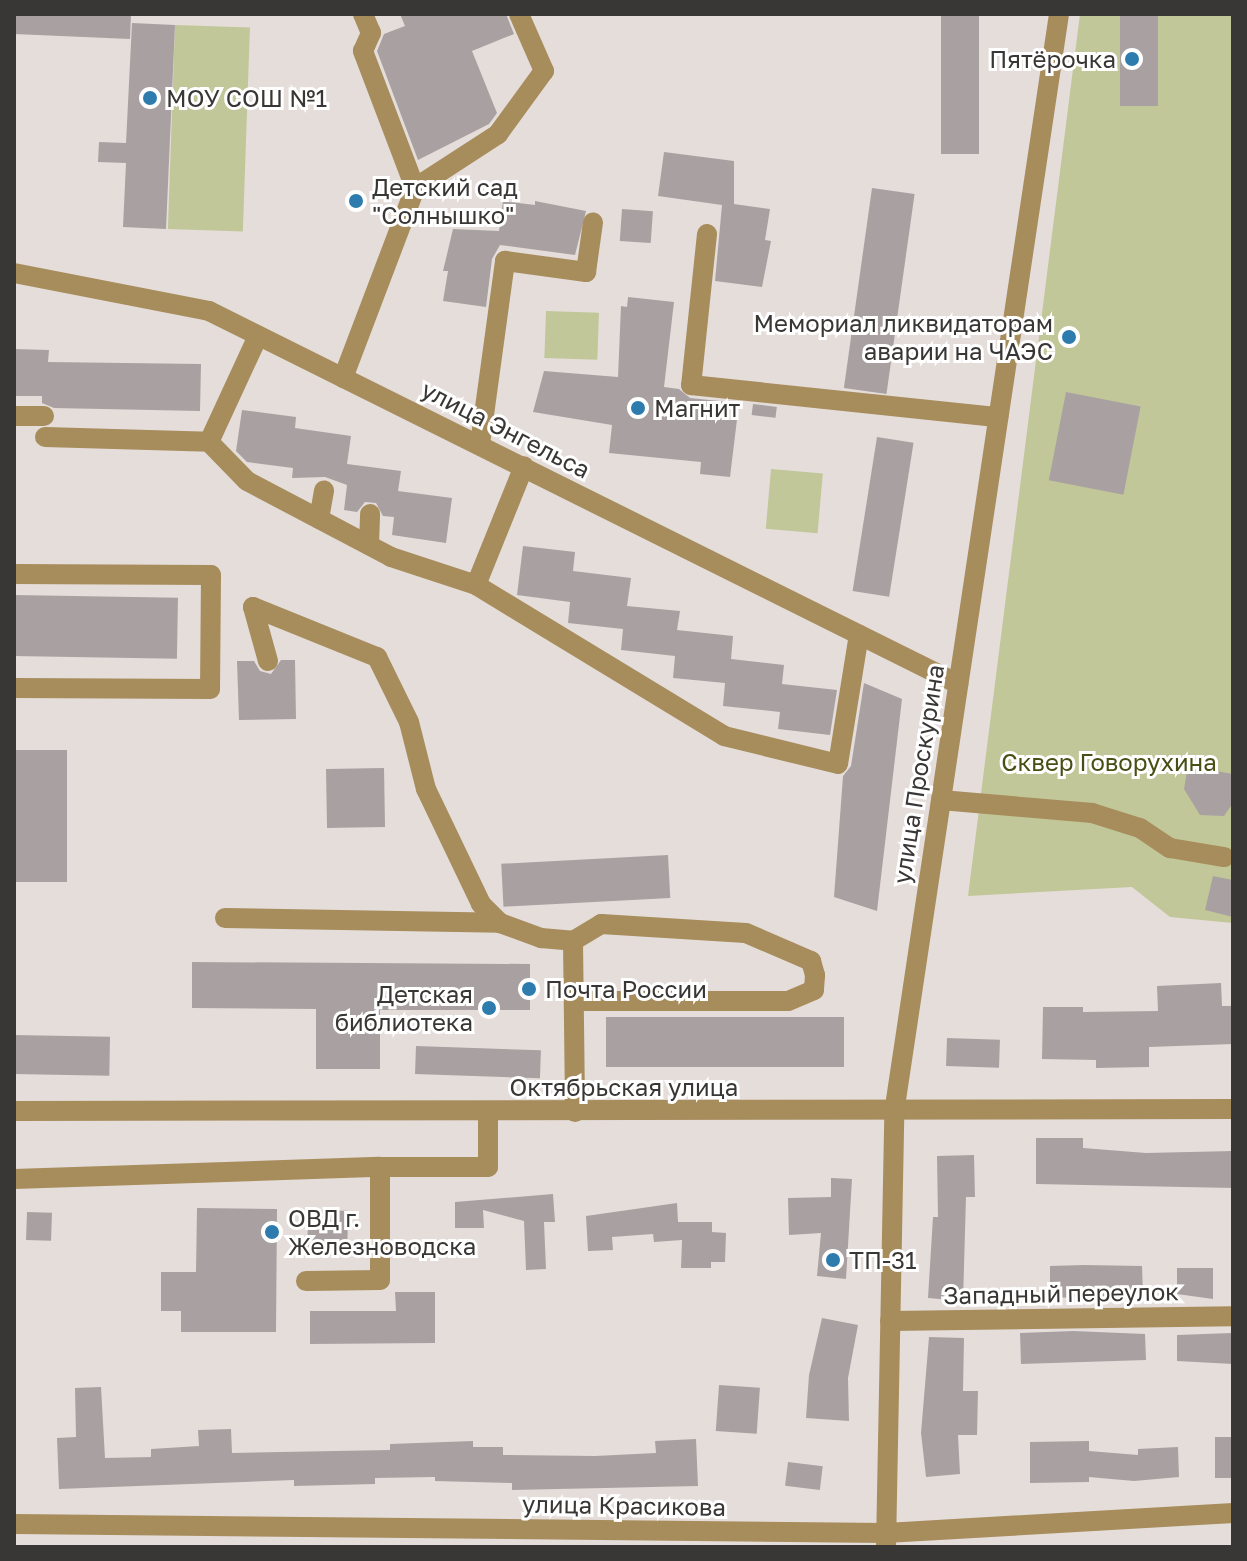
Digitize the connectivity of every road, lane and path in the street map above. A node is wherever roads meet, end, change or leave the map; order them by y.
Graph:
1 (363, 14) edge
2 (519, 14) edge
3 (1059, 14) edge
4 (415, 188) junction
5 (593, 222) dead end
6 (707, 234) dead end
7 (14, 273) edge
8 (258, 336) junction
9 (343, 378) junction
10 (14, 416) edge
11 (998, 417) junction
12 (209, 442) junction
13 (480, 444) junction
14 (524, 466) junction
15 (324, 490) dead end
16 (370, 514) dead end
17 (319, 519) junction
18 (369, 545) junction
19 (14, 574) edge
20 (476, 585) junction
21 (859, 635) junction
22 (268, 661) dead end
23 (958, 684) junction
24 (14, 688) edge
25 (941, 800) junction
26 (1224, 857) dead end
27 (234, 923) dead end
28 (491, 927) junction
29 (573, 941) junction
30 (574, 1001) junction
31 (1233, 1109) edge
32 (14, 1111) edge
33 (488, 1112) junction
34 (575, 1112) junction
35 (894, 1113) junction
36 (380, 1167) junction
37 (14, 1179) edge
38 (306, 1281) dead end
39 (1233, 1316) edge
40 (890, 1321) junction
41 (1233, 1513) edge
42 (14, 1524) edge
43 (886, 1540) edge

1 - 4 street
2 - 4 street
3 - 11 street, улица Проскурина
4 - 9 street
5 - 13 street
6 - 11 street
7 - 8 street, улица Энгельса
8 - 9 street, улица Энгельса
8 - 12 street
9 - 13 street, улица Энгельса
10 - 12 street
11 - 23 street, улица Проскурина
12 - 17 street
13 - 14 street, улица Энгельса
14 - 20 street
14 - 21 street, улица Энгельса
15 - 17 street
16 - 18 street
17 - 18 street
18 - 20 street
19 - 24 street
20 - 21 street
21 - 23 street, улица Энгельса
22 - 28 street
23 - 25 street, улица Проскурина
25 - 26 street
25 - 35 street, улица Проскурина
27 - 28 street
28 - 29 street
29 - 30 street
29 - 30 street
30 - 34 street
31 - 35 street, Октябрьская улица
32 - 33 street, Октябрьская улица
33 - 34 street, Октябрьская улица
33 - 36 street
34 - 35 street, Октябрьская улица
35 - 40 street, улица Проскурина
36 - 37 street
36 - 38 street
39 - 40 street, Западный переулок
40 - 43 street, улица Проскурина
41 - 43 street, улица Красикова
42 - 43 street, улица Красикова

